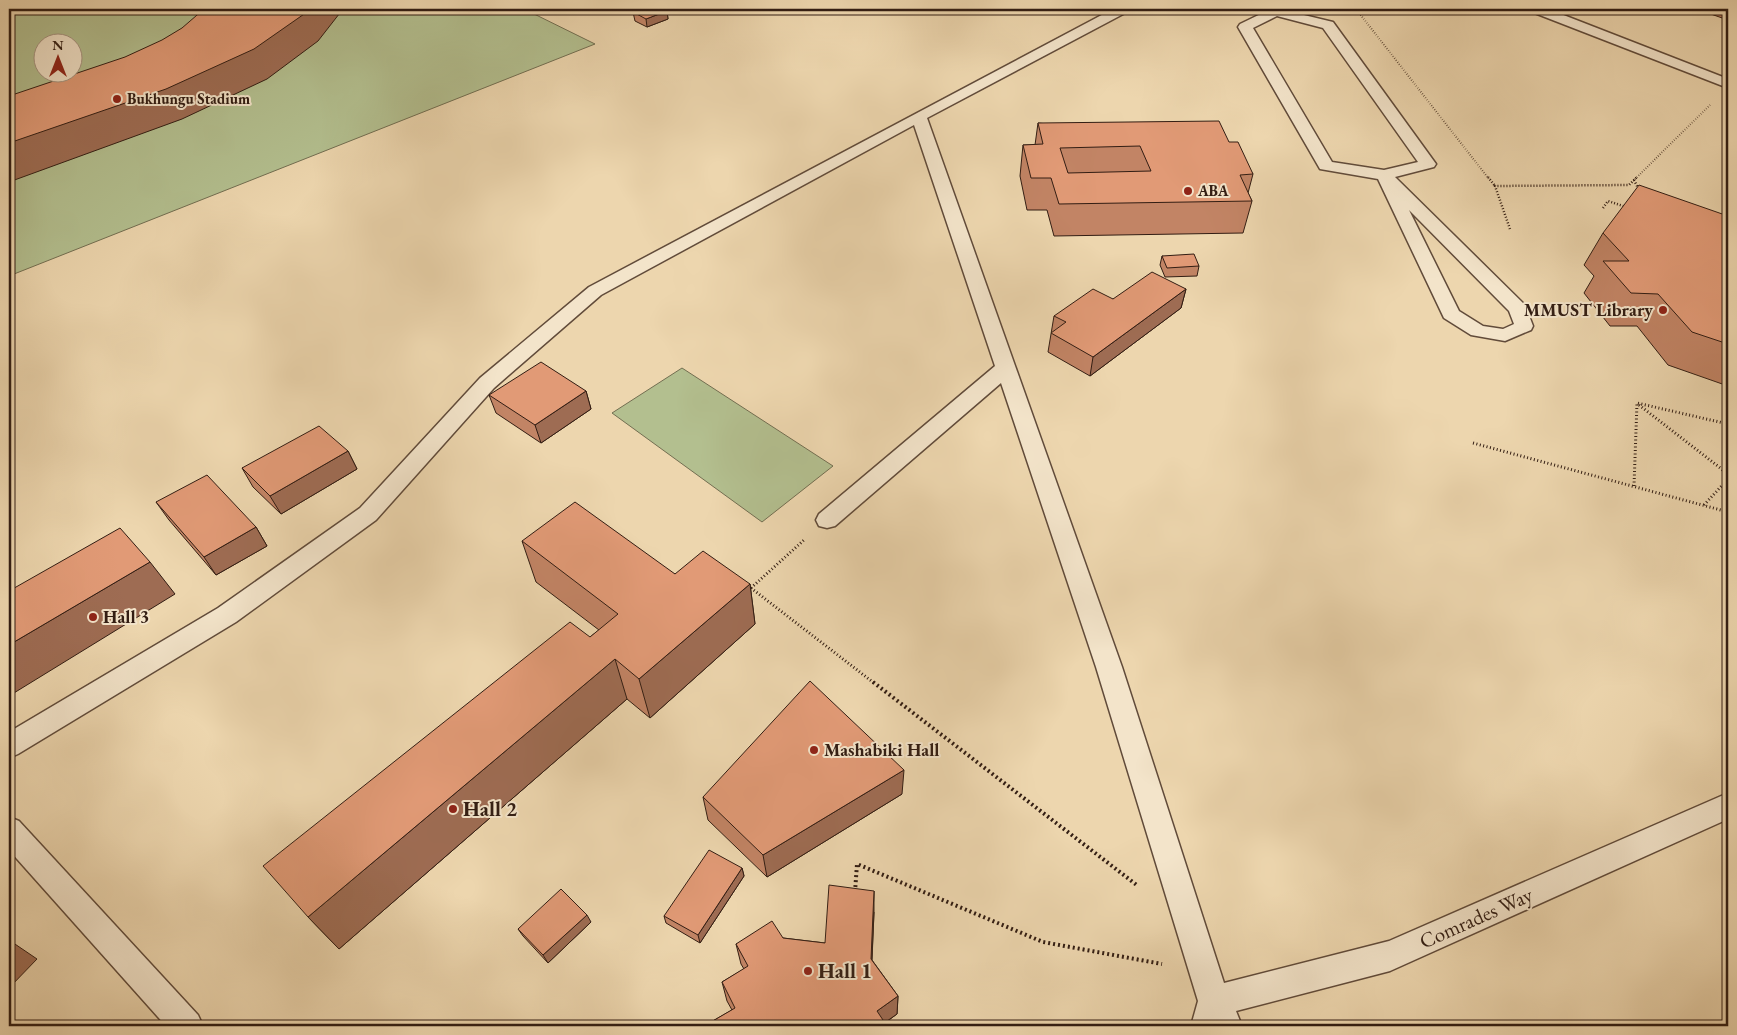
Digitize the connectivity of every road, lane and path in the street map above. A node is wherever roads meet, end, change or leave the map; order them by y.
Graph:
1 (1122, 9) edge
2 (1356, 9) edge
3 (1537, 9) edge
4 (1275, 10) edge
5 (1728, 84) edge
6 (1715, 100) dead end
7 (919, 116) junction
8 (1384, 175) junction
9 (1634, 180) junction
10 (1495, 186) junction
11 (1642, 197) edge
12 (1604, 208) dead end
13 (1634, 209) edge
14 (1510, 230) dead end
15 (1006, 368) junction
16 (1637, 403) junction
17 (1728, 424) edge
18 (1473, 443) dead end
19 (1728, 474) edge
20 (1728, 479) edge
21 (1634, 486) junction
22 (1704, 505) junction
23 (1728, 512) edge
24 (827, 520) joint
25 (751, 588) junction
26 (744, 594) dead end
27 (9, 746) edge
28 (1728, 806) edge
29 (9, 830) edge
30 (1143, 890) dead end
31 (854, 900) edge
32 (1213, 1006) edge
33 (187, 1026) edge

1 - 7 lane
2 - 10 path
3 - 5 lane
4 - 8 lane
4 - 8 lane
6 - 9 path
7 - 15 lane
7 - 27 lane
8 - 8 lane
9 - 10 path
9 - 11 path
10 - 14 path
12 - 13 path
15 - 24 lane
15 - 32 lane
16 - 17 path
16 - 19 path
16 - 21 path
18 - 21 path
20 - 22 path
21 - 22 path
22 - 23 path
24 - 25 path
25 - 26 path
25 - 30 path
28 - 32 lane, Comrades Way
29 - 33 lane
31 - 32 path

